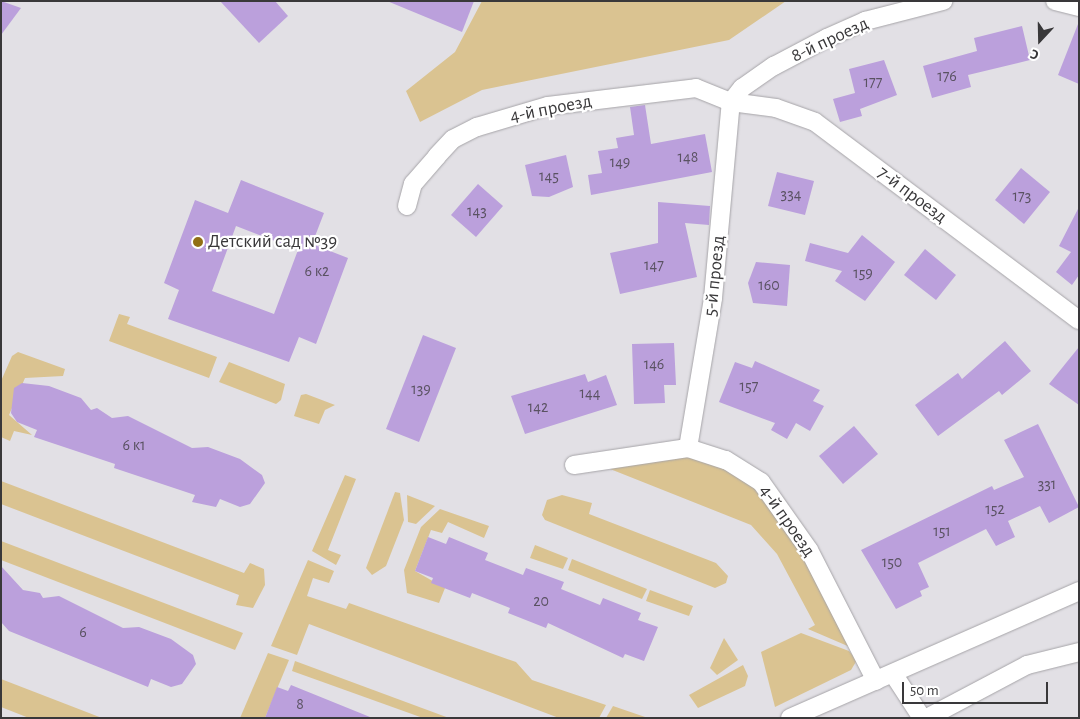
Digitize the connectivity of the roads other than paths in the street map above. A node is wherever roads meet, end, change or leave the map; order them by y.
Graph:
1 (943, 1) edge
2 (1055, 1) edge
3 (1079, 7) edge
4 (731, 102) junction
5 (407, 206) dead end
6 (1079, 320) edge
7 (688, 448) junction
8 (574, 465) dead end
9 (1079, 592) edge
10 (1079, 652) edge
11 (894, 675) junction
12 (876, 681) junction
13 (790, 718) edge
14 (922, 718) edge
15 (927, 718) edge

1 - 4 street, 8-й проезд
2 - 3 street
4 - 5 street, 4-й проезд
4 - 6 street, 7-й проезд
4 - 7 street, 5-й проезд
7 - 8 street, 4-й проезд
7 - 12 street, 4-й проезд
9 - 11 street
10 - 15 street
11 - 12 street
11 - 14 street
12 - 13 street

